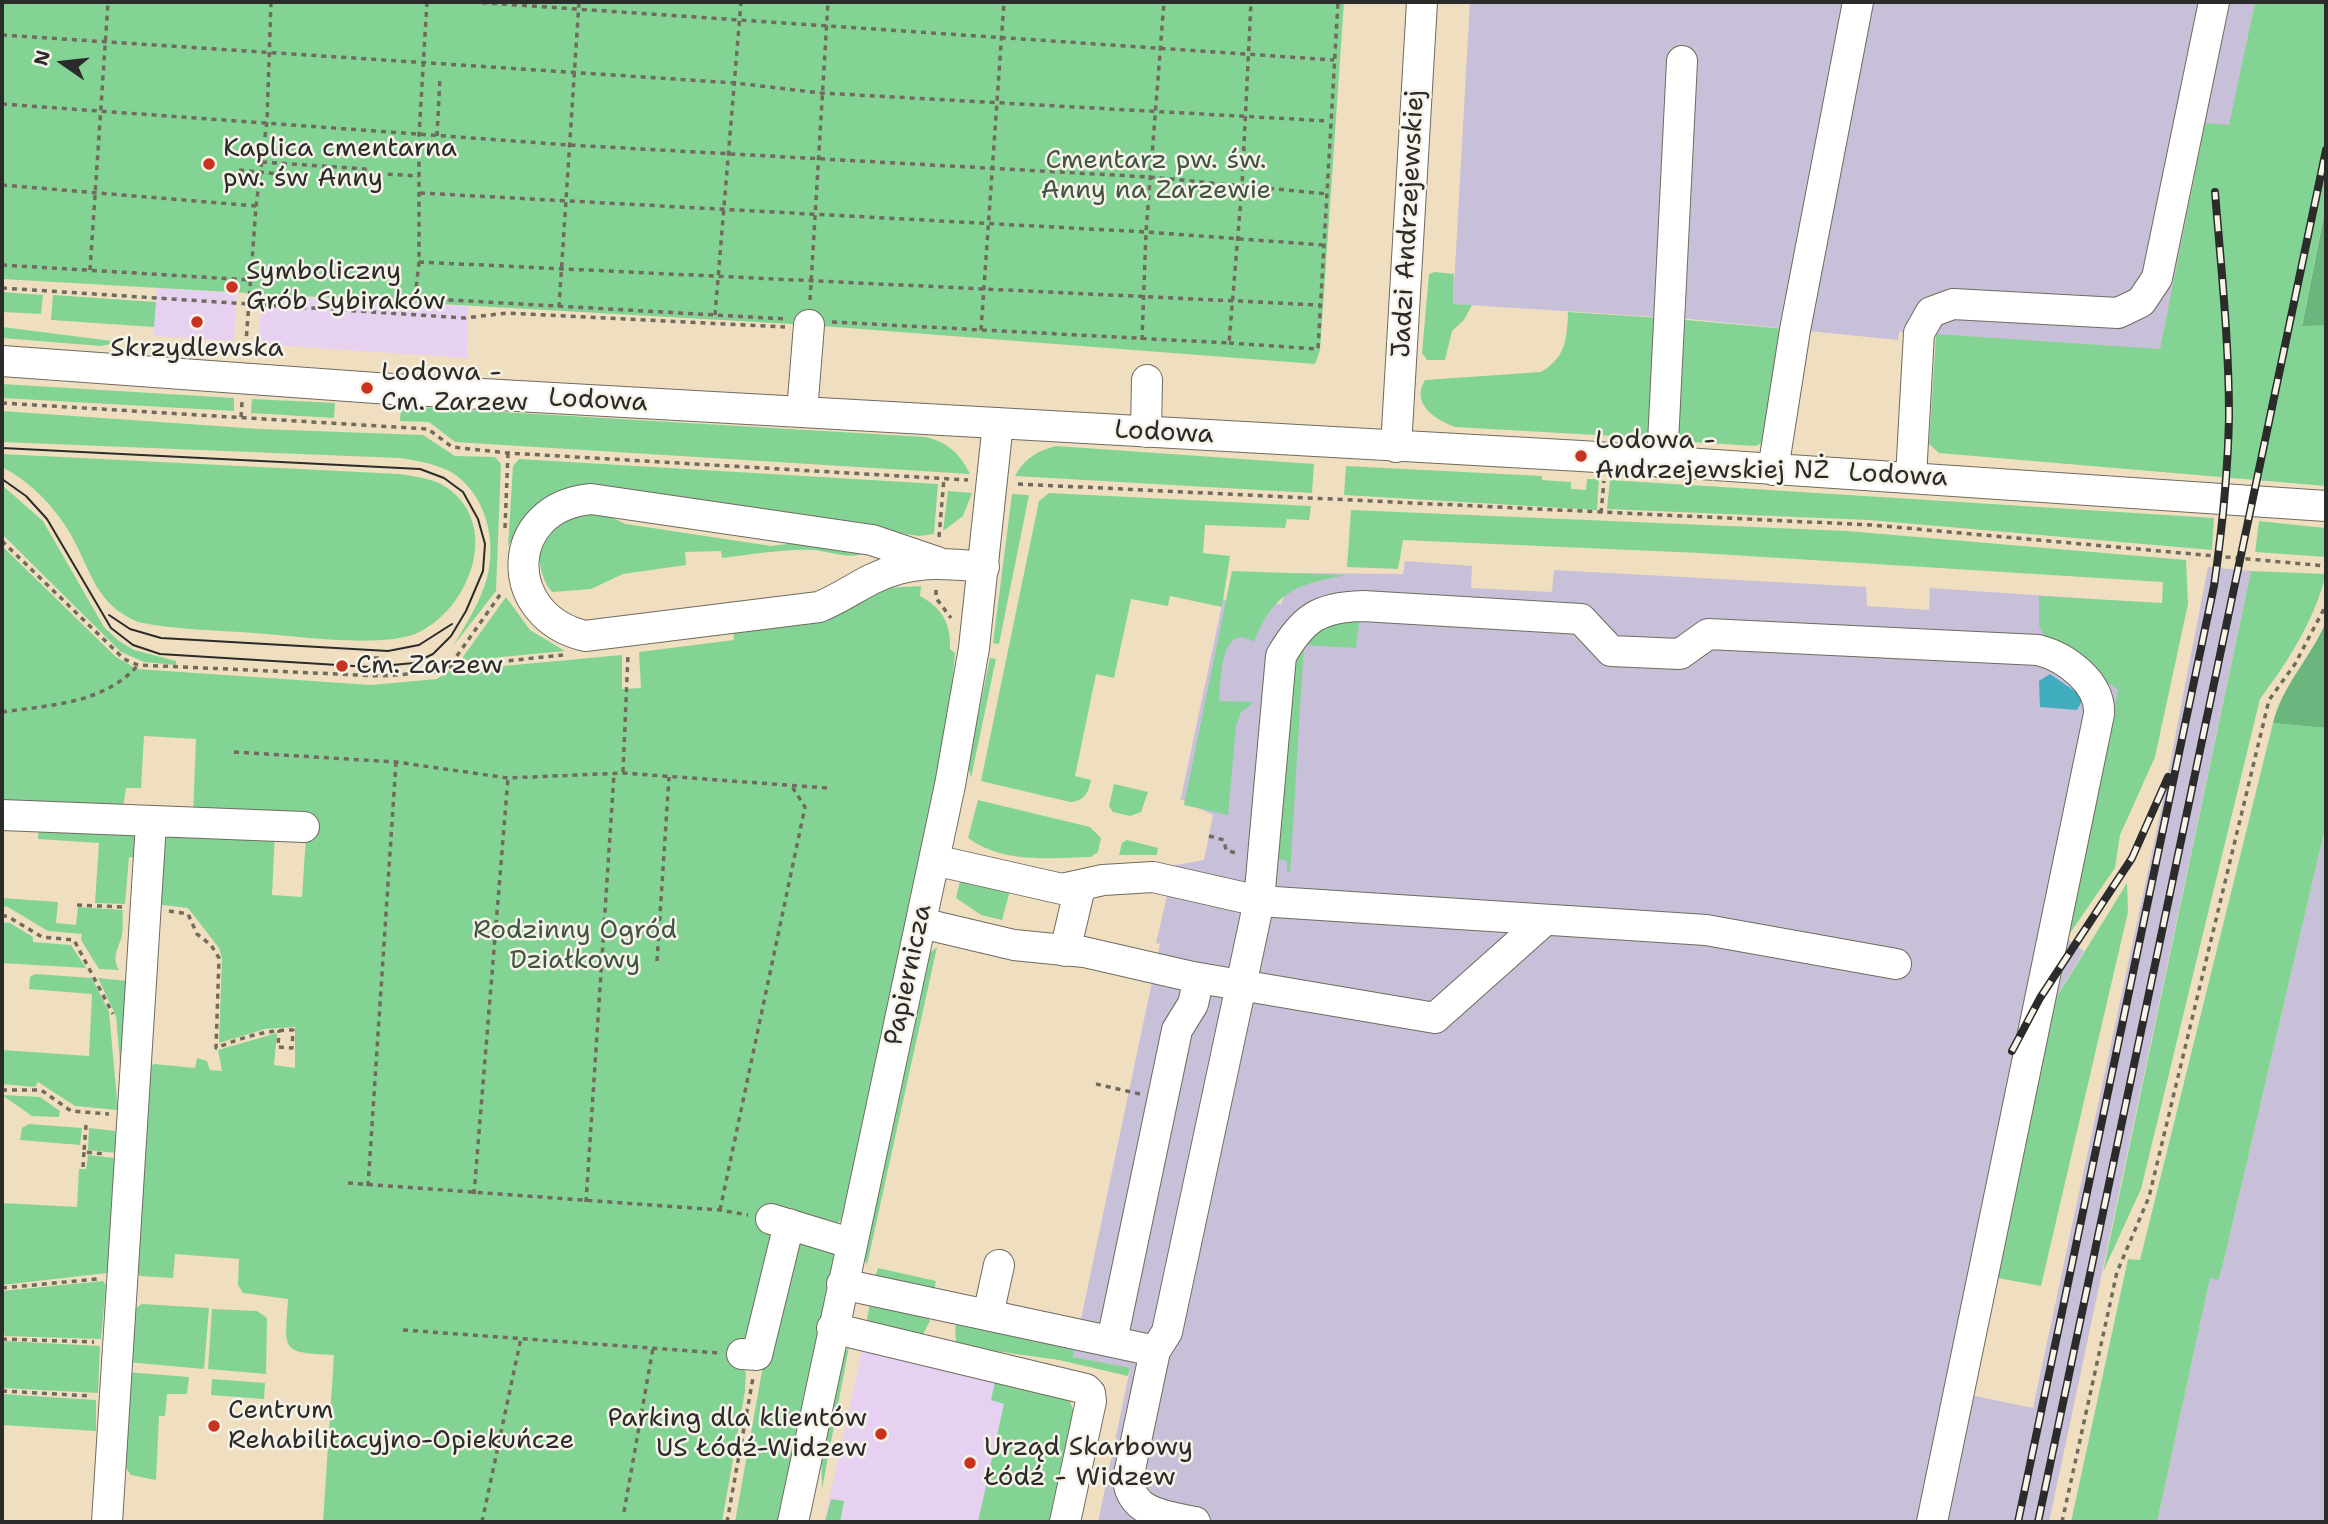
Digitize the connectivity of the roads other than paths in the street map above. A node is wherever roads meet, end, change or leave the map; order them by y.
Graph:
1 (1422, 2) edge
2 (1858, 2) edge
3 (2214, 2) edge
4 (1682, 61) dead end
5 (808, 325) road end
6 (2, 361) edge
7 (1147, 380) dead end
8 (802, 412) junction
9 (998, 423) junction
10 (1146, 432) junction
11 (1396, 447) junction
12 (1662, 463) junction
13 (1773, 470) junction
14 (1911, 477) junction
15 (2326, 506) edge
16 (937, 562) junction
17 (984, 567) junction
18 (2, 814) edge
19 (151, 823) junction
20 (304, 827) dead end
21 (934, 860) junction
22 (1080, 887) junction
23 (1259, 901) junction
24 (1545, 920) junction
25 (921, 923) junction
26 (1065, 951) junction
27 (1896, 964) dead end
28 (1199, 978) junction
29 (1240, 985) junction
30 (850, 1243) junction
31 (999, 1265) dead end
32 (842, 1284) junction
33 (988, 1315) junction
34 (832, 1328) junction
35 (1112, 1341) junction
36 (1155, 1351) junction
37 (749, 1355) road end
38 (107, 1522) edge
39 (793, 1522) edge
40 (1065, 1522) edge
41 (1195, 1522) edge
42 (1932, 1522) edge

1 - 11 street, Jadzi Andrzejewskiej
2 - 13 street
3 - 14 street
4 - 12 street
5 - 8 street
6 - 8 street, Lodowa
7 - 10 street
8 - 9 street, Lodowa
9 - 10 street, Lodowa
9 - 17 street, Papiernicza
10 - 11 street, Lodowa
11 - 12 street, Lodowa
12 - 13 street, Lodowa
13 - 14 street, Lodowa
14 - 15 street, Lodowa
16 - 16 street
16 - 17 street
17 - 21 street, Papiernicza
18 - 19 street
19 - 20 street
19 - 38 street
21 - 22 street
21 - 25 street, Papiernicza
22 - 23 street
22 - 26 street
23 - 24 street
23 - 29 street
23 - 42 street
24 - 27 street
24 - 29 street
25 - 26 street
25 - 30 street, Papiernicza
26 - 28 street
28 - 29 street
28 - 35 street
29 - 36 street
30 - 32 street, Papiernicza
30 - 37 street
31 - 33 street
32 - 33 street
32 - 34 street, Papiernicza
33 - 35 street
34 - 39 street, Papiernicza
34 - 40 street
35 - 36 street
36 - 41 street

